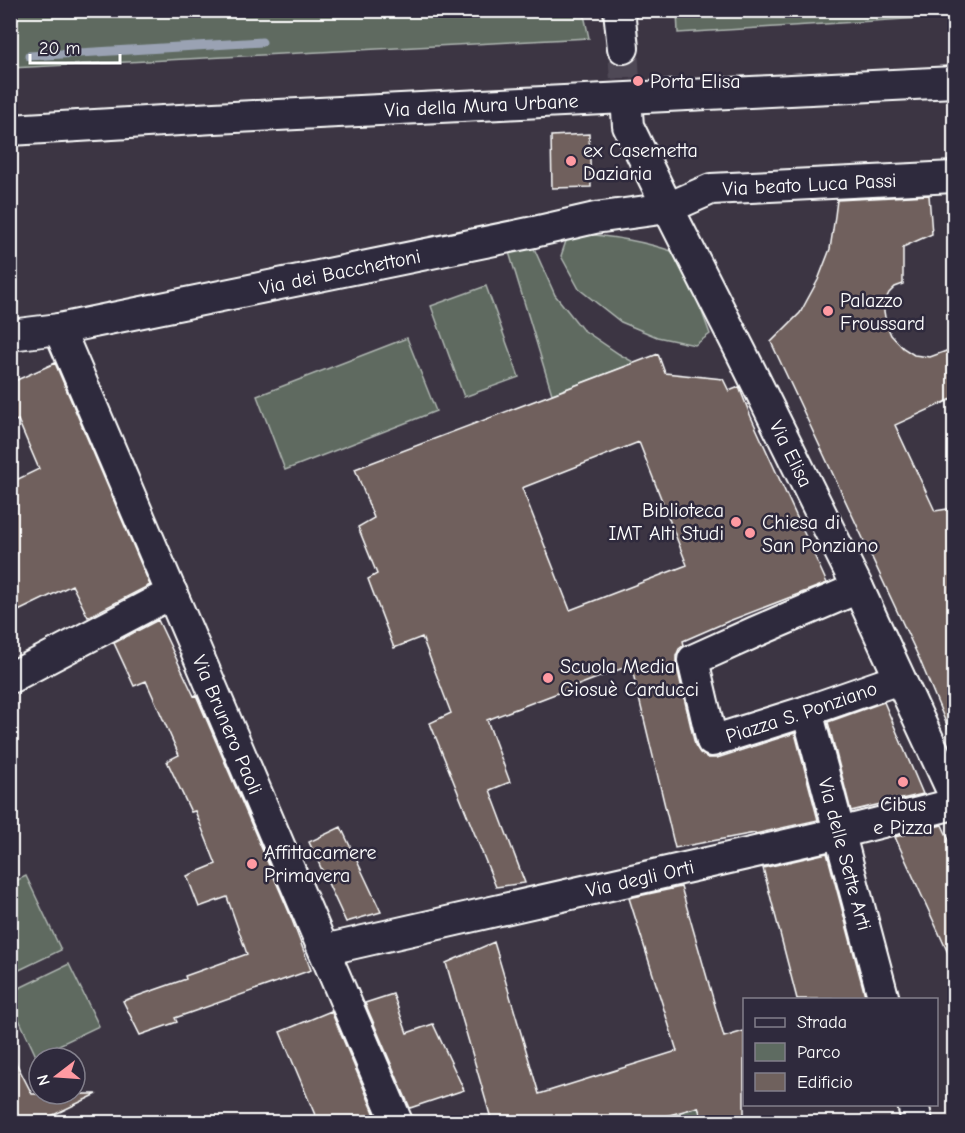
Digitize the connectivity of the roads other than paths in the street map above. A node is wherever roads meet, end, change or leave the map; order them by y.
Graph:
1 (619, 10) edge
2 (623, 48) tunnel mouth
3 (954, 82) edge
4 (627, 112) tunnel mouth
5 (10, 130) edge
6 (954, 177) edge
7 (668, 208) junction
8 (59, 328) junction
9 (10, 335) edge
10 (858, 588) junction
11 (171, 593) junction
12 (14, 666) edge
13 (899, 679) junction
14 (807, 711) junction
15 (954, 795) edge
16 (954, 804) edge
17 (839, 833) junction
18 (324, 950) junction
19 (884, 998) edge
20 (914, 1106) edge
21 (397, 1122) edge
22 (918, 1122) edge

1 - 2 street
3 - 5 street, Via della Mura Urbane
4 - 7 street, Via Elisa
6 - 7 street, Via beato Luca Passi
7 - 8 street, Via dei Bacchettoni
7 - 10 street, Via Elisa
8 - 9 street, Via dei Bacchettoni
8 - 11 street, Via Brunero Paoli
10 - 13 street, Via Elisa
10 - 14 street, Piazza S. Ponziano
11 - 12 street
11 - 18 street, Via Brunero Paoli
13 - 14 street, Piazza S. Ponziano
13 - 15 street, Via Elisa
14 - 17 street, Via delle Sette Arti
16 - 17 street, Via degli Orti
17 - 18 street, Via degli Orti
17 - 19 street, Via delle Sette Arti
18 - 21 street, Via Brunero Paoli
20 - 22 street

